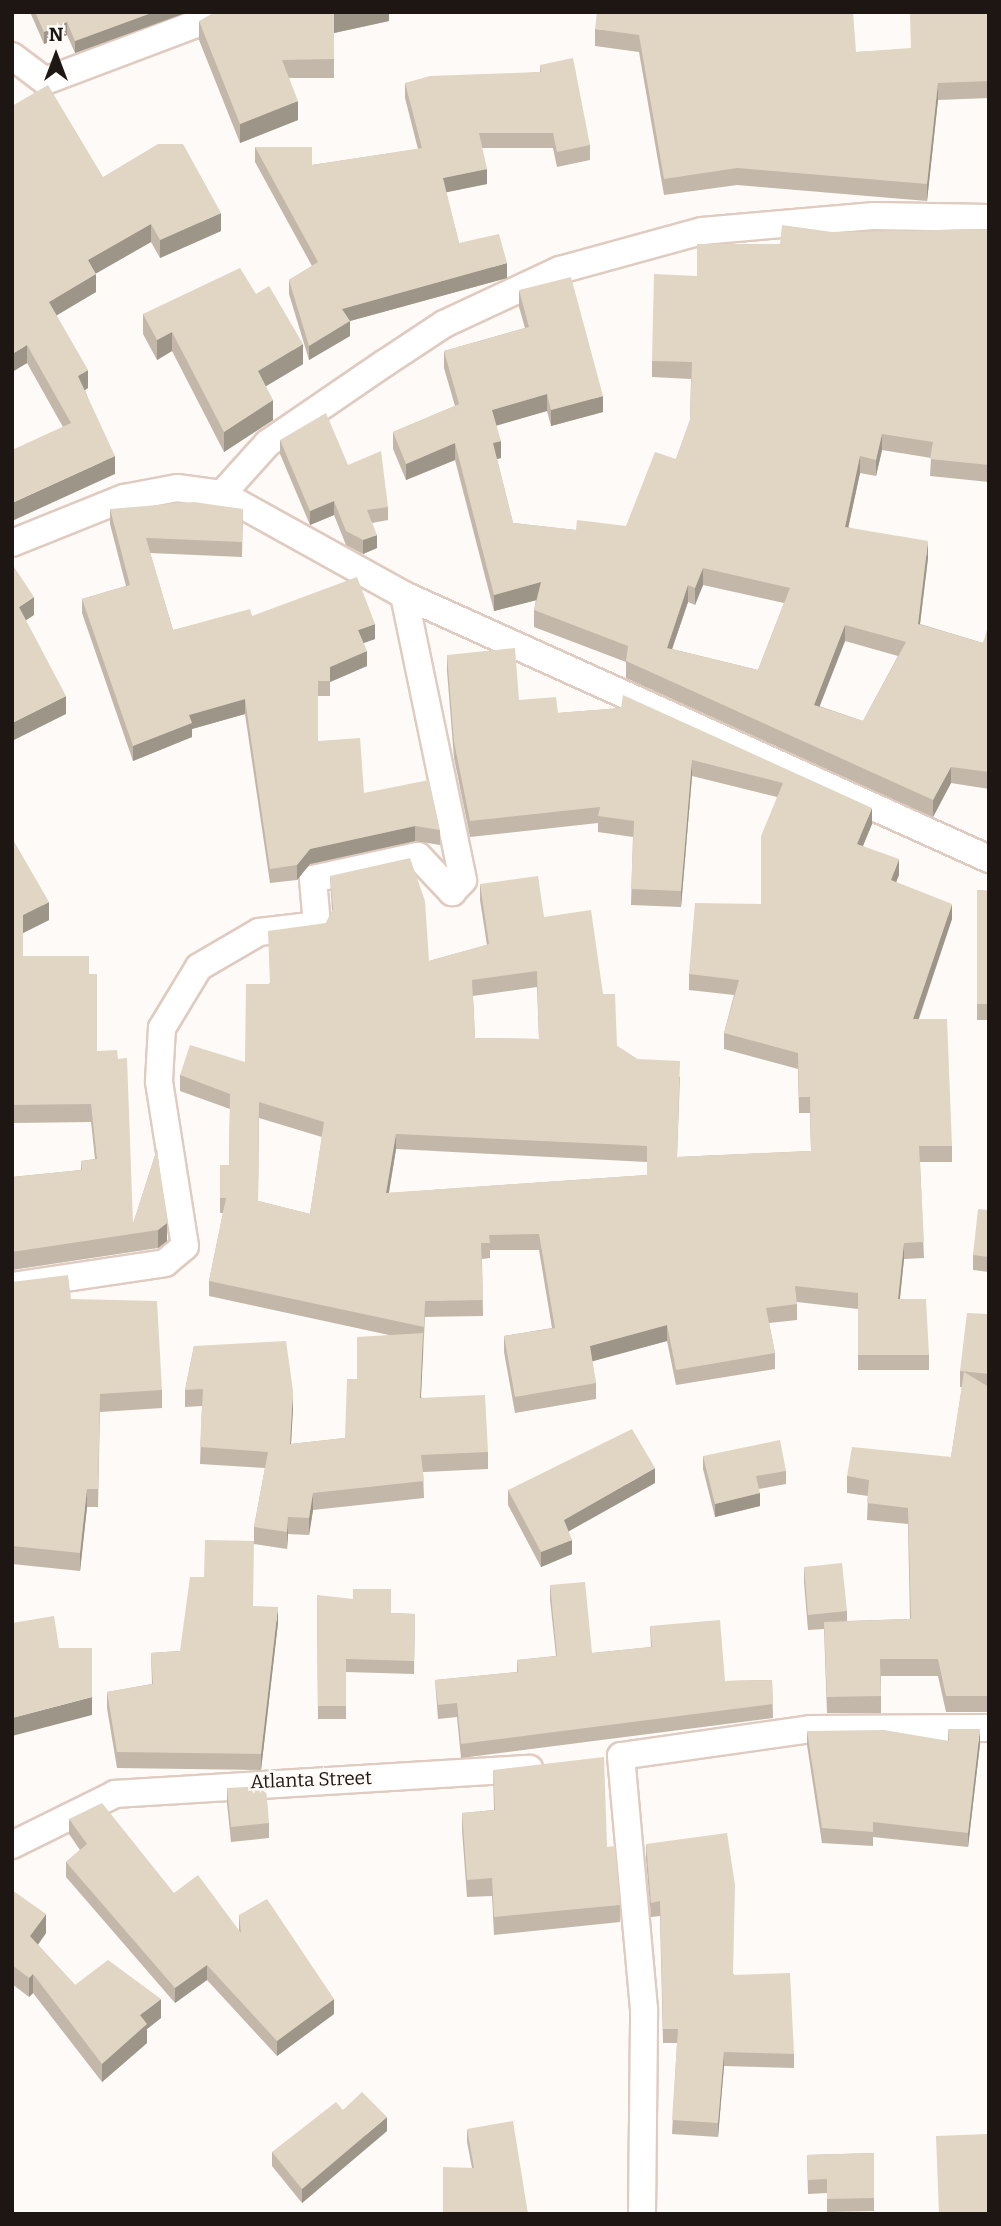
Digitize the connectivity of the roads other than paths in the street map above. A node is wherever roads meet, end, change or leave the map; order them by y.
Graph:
1 (228, 12) edge
2 (12, 55) edge
3 (989, 218) edge
4 (222, 494) junction
5 (12, 543) edge
6 (404, 595) junction
7 (989, 859) edge
8 (12, 1286) edge
9 (989, 1728) edge
10 (621, 1756) junction
11 (594, 1760) edge
12 (554, 1765) edge
13 (12, 1845) edge
14 (642, 2214) edge

1 - 2 street
3 - 4 street
4 - 5 street
4 - 6 street
6 - 7 street
6 - 8 street
9 - 10 street
10 - 11 street
10 - 14 street
12 - 13 street, Atlanta Street

